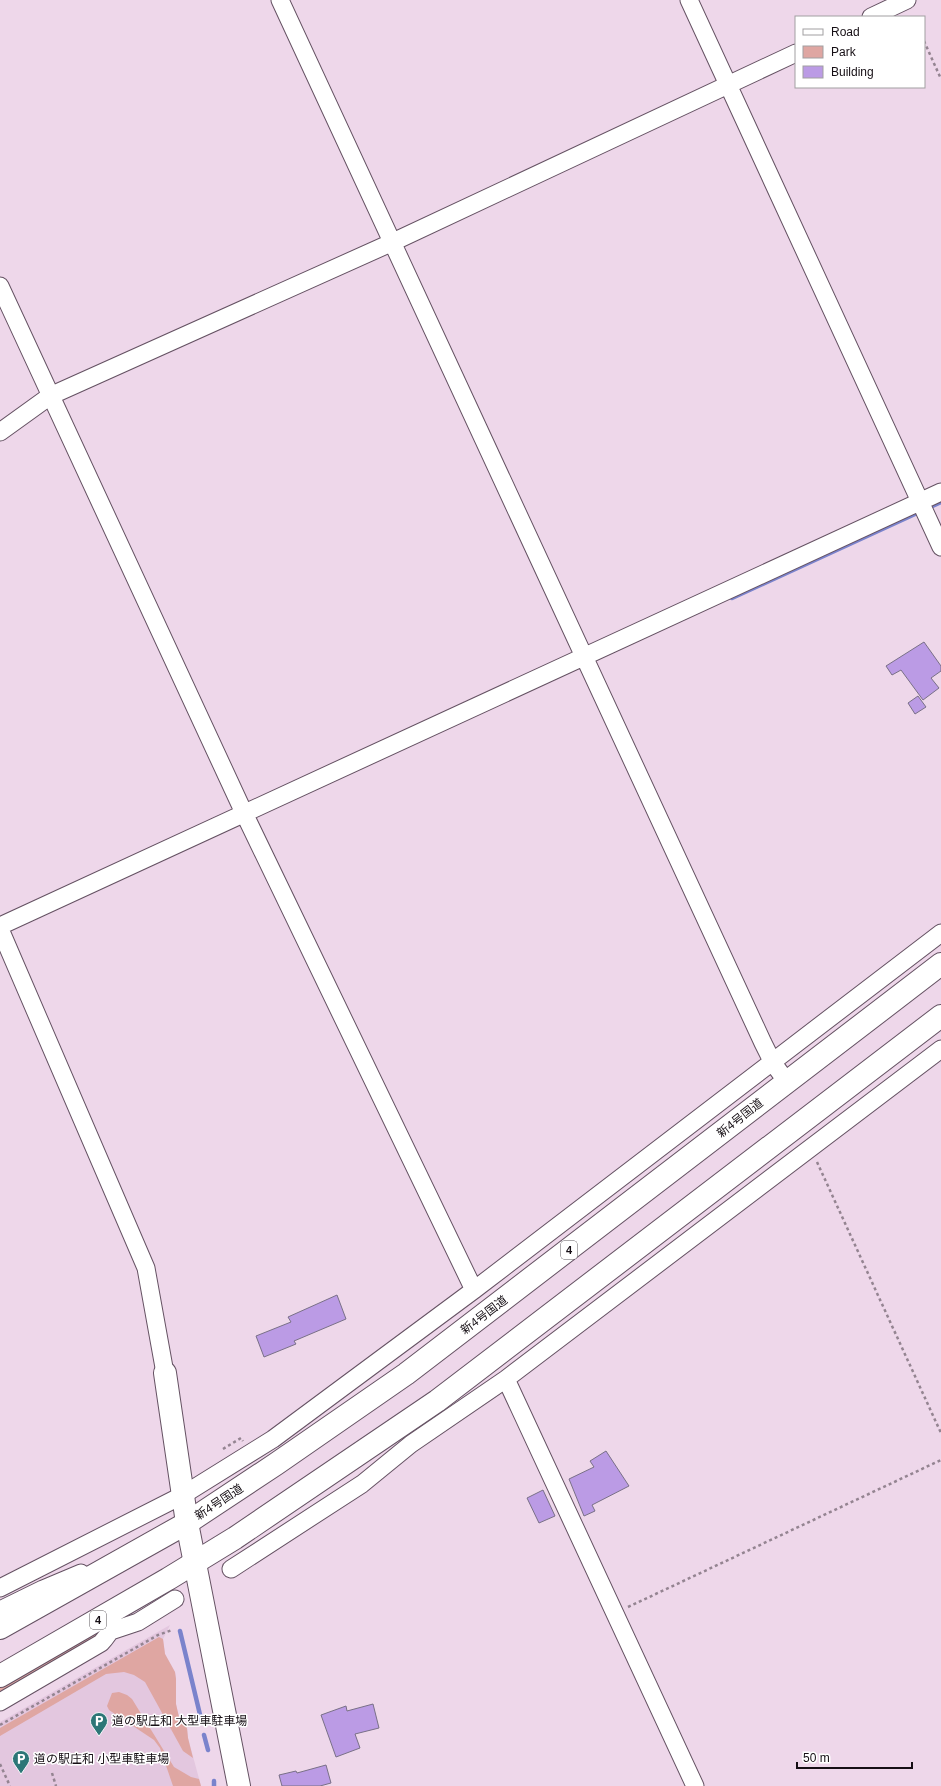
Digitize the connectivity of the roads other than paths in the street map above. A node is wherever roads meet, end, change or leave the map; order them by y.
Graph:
1 (280, 0) edge
2 (689, 0) edge
3 (907, 0) edge
4 (873, 16) edge
5 (795, 53) edge
6 (728, 85) junction
7 (393, 242) junction
8 (0, 286) edge
9 (50, 396) junction
10 (0, 432) edge
11 (941, 492) edge
12 (920, 502) junction
13 (941, 547) edge
14 (584, 657) junction
15 (244, 813) junction
16 (0, 926) edge
17 (0, 929) edge
18 (941, 933) edge
19 (941, 964) edge
20 (941, 1016) edge
21 (941, 1049) edge
22 (773, 1063) junction
23 (787, 1082) junction
24 (474, 1290) junction
25 (165, 1373) joint
26 (506, 1379) junction
27 (405, 1436) junction
28 (273, 1439) junction
29 (276, 1464) junction
30 (183, 1495) junction
31 (187, 1523) junction
32 (118, 1561) junction
33 (195, 1563) junction
34 (231, 1569) dead end
35 (0, 1588) edge
36 (175, 1599) dead end
37 (0, 1610) edge
38 (112, 1621) junction
39 (0, 1628) edge
40 (0, 1676) edge
41 (0, 1702) edge
42 (239, 1786) edge
43 (696, 1786) edge

1 - 7 street
2 - 6 street
3 - 4 street
5 - 6 street
6 - 7 street
6 - 12 street
7 - 9 street
7 - 14 street
8 - 9 street
9 - 10 street
9 - 15 street
11 - 12 street
12 - 13 street
12 - 14 street
14 - 15 street
14 - 22 street
15 - 16 street
15 - 24 street
17 - 25 street
18 - 22 street
19 - 23 main road, 新4号国道 / 4
20 - 27 main road, 4
21 - 26 street
22 - 23 street
22 - 24 street
23 - 29 main road, 新4号国道 / 4
24 - 28 street
25 - 30 main road
26 - 27 street
26 - 43 street
27 - 33 main road, 4
27 - 34 street
28 - 29 street
28 - 30 street
29 - 31 main road, 新4号国道 / 4
30 - 31 main road
30 - 35 street
31 - 32 main road, 新4号国道 / 4
31 - 33 main road
32 - 37 street
32 - 39 main road, 新4号国道 / 4
33 - 38 main road, 4
33 - 42 main road
36 - 38 street
38 - 40 main road, 4
38 - 41 street

